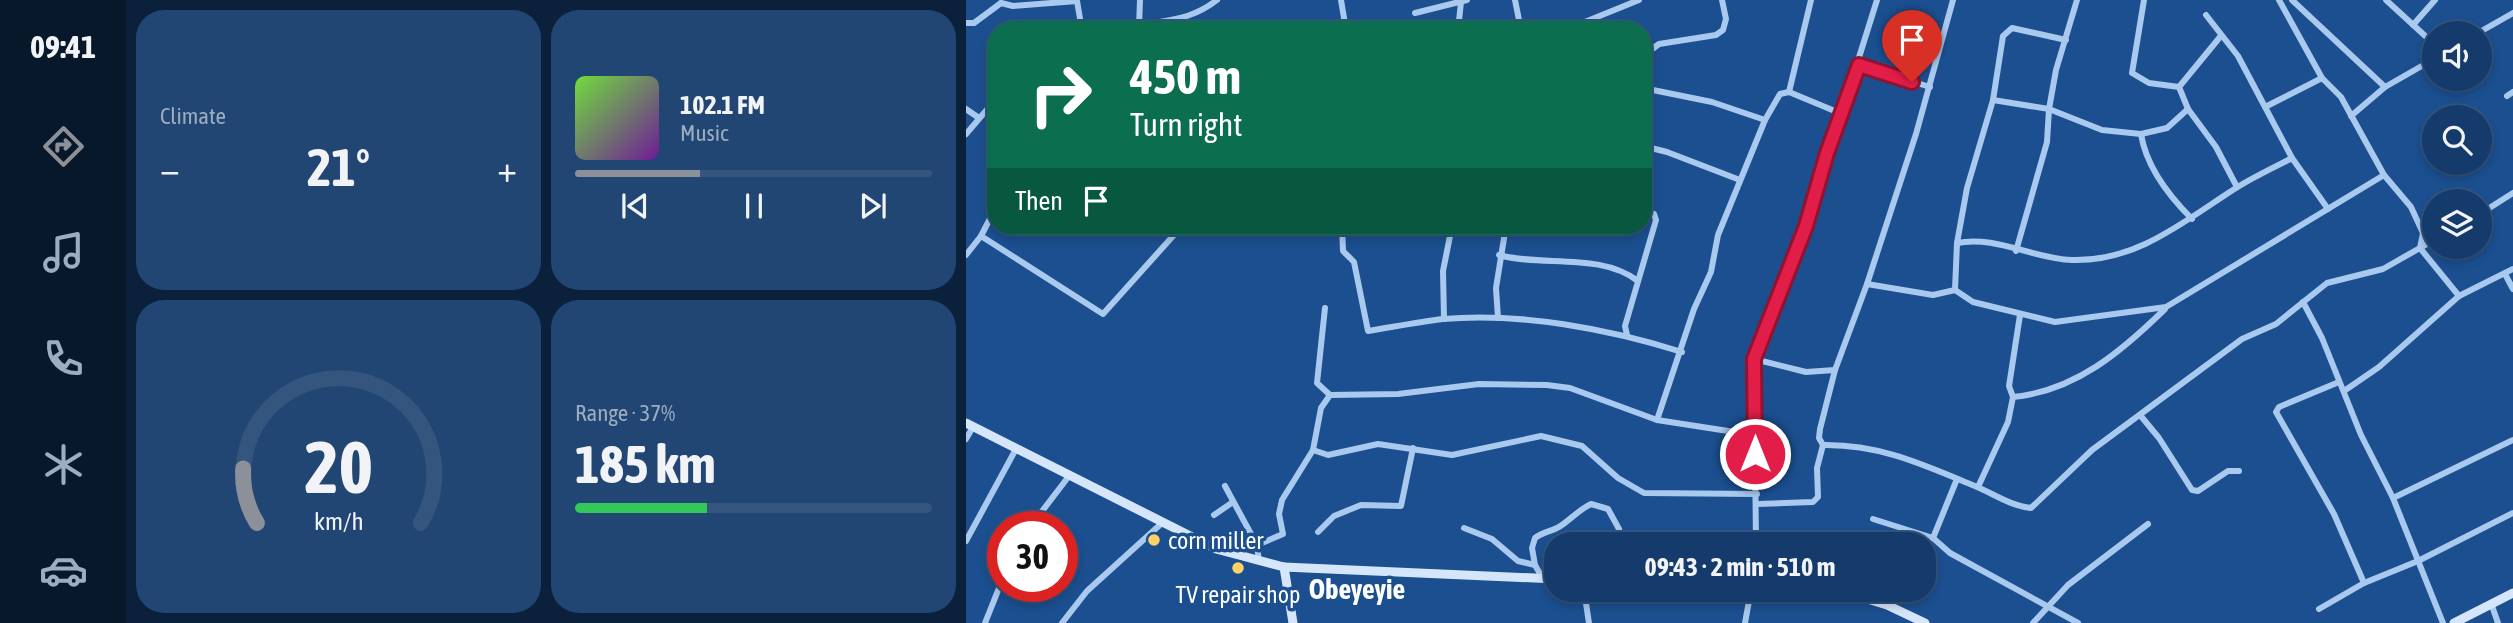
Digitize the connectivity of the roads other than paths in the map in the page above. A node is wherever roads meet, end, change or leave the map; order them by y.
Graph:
1 (1077, 0) edge
2 (1140, 0) edge
3 (1217, 0) edge
4 (1341, 0) edge
5 (1515, 0) edge
6 (1639, 0) edge
7 (1721, 0) edge
8 (1811, 0) edge
9 (1877, 0) edge
10 (1953, 0) edge
11 (2077, 0) edge
12 (2144, 0) edge
13 (2279, 0) edge
14 (2292, 0) edge
15 (2386, 0) edge
16 (2435, 0) edge
17 (1001, 1) edge
18 (1464, 1) edge
19 (1415, 13) dead end
20 (2513, 13) edge
21 (2206, 15) dead end
22 (1080, 21) edge
23 (1142, 21) edge
24 (1165, 21) edge
25 (1344, 21) edge
26 (1460, 21) edge
27 (1519, 21) edge
28 (1586, 21) edge
29 (966, 23) edge
30 (2413, 24) junction
31 (2492, 25) edge
32 (2422, 33) edge
33 (2220, 37) junction
34 (2066, 40) junction
35 (1652, 49) edge
36 (1859, 65) junction
37 (2422, 66) edge
38 (2322, 78) junction
39 (1930, 87) junction
40 (2179, 87) junction
41 (2385, 87) junction
42 (1652, 90) edge
43 (1789, 92) junction
44 (1993, 100) junction
45 (2265, 107) junction
46 (966, 109) edge
47 (987, 109) edge
48 (2049, 109) junction
49 (2188, 109) junction
50 (1842, 114) junction
51 (2351, 116) junction
52 (979, 118) junction
53 (1765, 120) junction
54 (966, 134) edge
55 (2141, 134) junction
56 (1652, 148) edge
57 (2292, 158) junction
58 (2384, 175) junction
59 (1740, 180) junction
60 (2237, 187) junction
61 (2513, 193) edge
62 (2492, 206) edge
63 (2328, 209) junction
64 (1652, 213) edge
65 (2192, 219) junction
66 (987, 224) edge
67 (1652, 234) edge
68 (1174, 235) edge
69 (1342, 235) edge
70 (1450, 235) edge
71 (1504, 235) edge
72 (1652, 235) edge
73 (981, 236) junction
74 (1957, 243) junction
75 (2420, 248) junction
76 (2016, 251) junction
77 (966, 255) edge
78 (1499, 255) junction
79 (2513, 269) edge
80 (2505, 274) junction
81 (1638, 281) junction
82 (1867, 284) junction
83 (2513, 289) edge
84 (1955, 290) junction
85 (2459, 296) junction
86 (2303, 302) junction
87 (2166, 307) junction
88 (1325, 308) dead end
89 (2020, 315) junction
90 (1498, 318) junction
91 (1444, 319) junction
92 (1627, 335) junction
93 (1682, 352) junction
94 (1754, 359) junction
95 (1835, 370) junction
96 (2339, 382) junction
97 (2344, 391) junction
98 (1330, 395) junction
99 (2013, 397) junction
100 (2140, 415) junction
101 (1657, 420) junction
102 (970, 425) edge
103 (1754, 435) junction
104 (966, 439) edge
105 (2513, 440) edge
106 (1823, 445) junction
107 (1413, 448) junction
108 (1016, 449) junction
109 (1313, 450) junction
110 (2239, 471) dead end
111 (1069, 476) junction
112 (1957, 479) junction
113 (1225, 486) dead end
114 (1978, 487) junction
115 (1757, 494) junction
116 (2393, 498) junction
117 (1233, 502) junction
118 (1758, 504) junction
119 (1042, 511) edge
120 (2513, 513) edge
121 (1214, 515) dead end
122 (1873, 519) dead end
123 (1162, 523) junction
124 (2148, 524) dead end
125 (1464, 528) dead end
126 (1619, 528) dead end
127 (1318, 532) dead end
128 (1757, 532) edge
129 (1914, 532) edge
130 (1935, 532) edge
131 (966, 541) edge
132 (1936, 541) edge
133 (1257, 545) junction
134 (2418, 561) junction
135 (1259, 563) junction
136 (1535, 565) junction
137 (1284, 567) junction
138 (1543, 579) joint
139 (2364, 583) junction
140 (2513, 593) edge
141 (994, 602) edge
142 (1586, 602) edge
143 (1749, 602) edge
144 (1877, 602) edge
145 (2491, 603) junction
146 (2046, 606) junction
147 (2319, 609) dead end
148 (985, 623) edge
149 (1062, 623) edge
150 (1293, 623) edge
151 (1589, 623) edge
152 (1745, 623) edge
153 (1925, 623) edge
154 (2033, 623) edge
155 (2078, 623) edge
156 (2443, 623) edge
157 (2454, 623) edge
158 (2498, 623) edge

1 - 17 street
1 - 22 street
2 - 23 street
3 - 24 street
4 - 25 street
5 - 27 street
6 - 28 street
7 - 35 street
8 - 43 street
9 - 36 street
10 - 39 street
11 - 34 street
12 - 40 street
13 - 38 street
14 - 41 street
15 - 30 street
16 - 30 street
17 - 29 street
18 - 19 street
18 - 26 street
20 - 31 street
21 - 33 street
30 - 32 street
33 - 40 street
33 - 45 street
34 - 44 street
34 - 48 street
36 - 39 street
36 - 50 street
37 - 41 street
38 - 45 street
38 - 51 street
39 - 82 street
40 - 49 street
41 - 51 street
42 - 53 street
43 - 50 street
43 - 53 street
44 - 48 street
44 - 74 street
45 - 57 street
46 - 52 street
47 - 52 street
48 - 55 street
48 - 76 street
49 - 55 street
49 - 60 street
50 - 94 street
51 - 58 street
52 - 54 street
53 - 59 street
55 - 65 street
56 - 59 street
57 - 60 street
57 - 63 street
58 - 63 street
58 - 75 street
59 - 93 street
60 - 65 street
61 - 62 street
63 - 87 street
64 - 67 street
65 - 76 street
66 - 73 street
68 - 73 street
69 - 91 street
70 - 91 street
71 - 78 street
72 - 81 street
73 - 77 street
74 - 76 street
74 - 84 street
75 - 85 street
75 - 86 street
78 - 81 street
78 - 90 street
79 - 80 street
80 - 83 street
80 - 85 street
81 - 92 street
82 - 84 street
82 - 95 street
84 - 89 street
85 - 97 street
86 - 96 street
86 - 100 street
87 - 89 street
87 - 99 street
88 - 98 street
89 - 99 street
90 - 91 street
90 - 92 street
92 - 93 street
93 - 101 street
94 - 95 street
94 - 103 street
95 - 106 street
96 - 97 street
96 - 139 street
97 - 116 street
98 - 101 street
98 - 109 street
99 - 114 street
100 - 110 street
100 - 114 street
101 - 103 street
102 - 104 street
102 - 108 main road
103 - 115 street
105 - 116 street
106 - 112 street
106 - 118 street
107 - 109 street
107 - 115 street
107 - 127 street
108 - 111 main road
108 - 131 street
109 - 133 street
111 - 119 street
111 - 123 main road
112 - 114 street
112 - 130 street
113 - 117 street
115 - 118 street
116 - 134 street
117 - 121 street
117 - 133 street
118 - 128 street
120 - 134 street
122 - 129 street
123 - 135 main road
123 - 149 street
124 - 146 street
125 - 136 street
126 - 136 street
132 - 146 street
133 - 135 street
134 - 139 street
134 - 156 street
135 - 137 main road
136 - 138 street
137 - 138 main road
137 - 150 main road
139 - 147 street
140 - 145 main road
141 - 148 street
142 - 151 street
143 - 152 street
144 - 153 main road
145 - 157 main road
145 - 158 street
146 - 154 street
146 - 155 street

